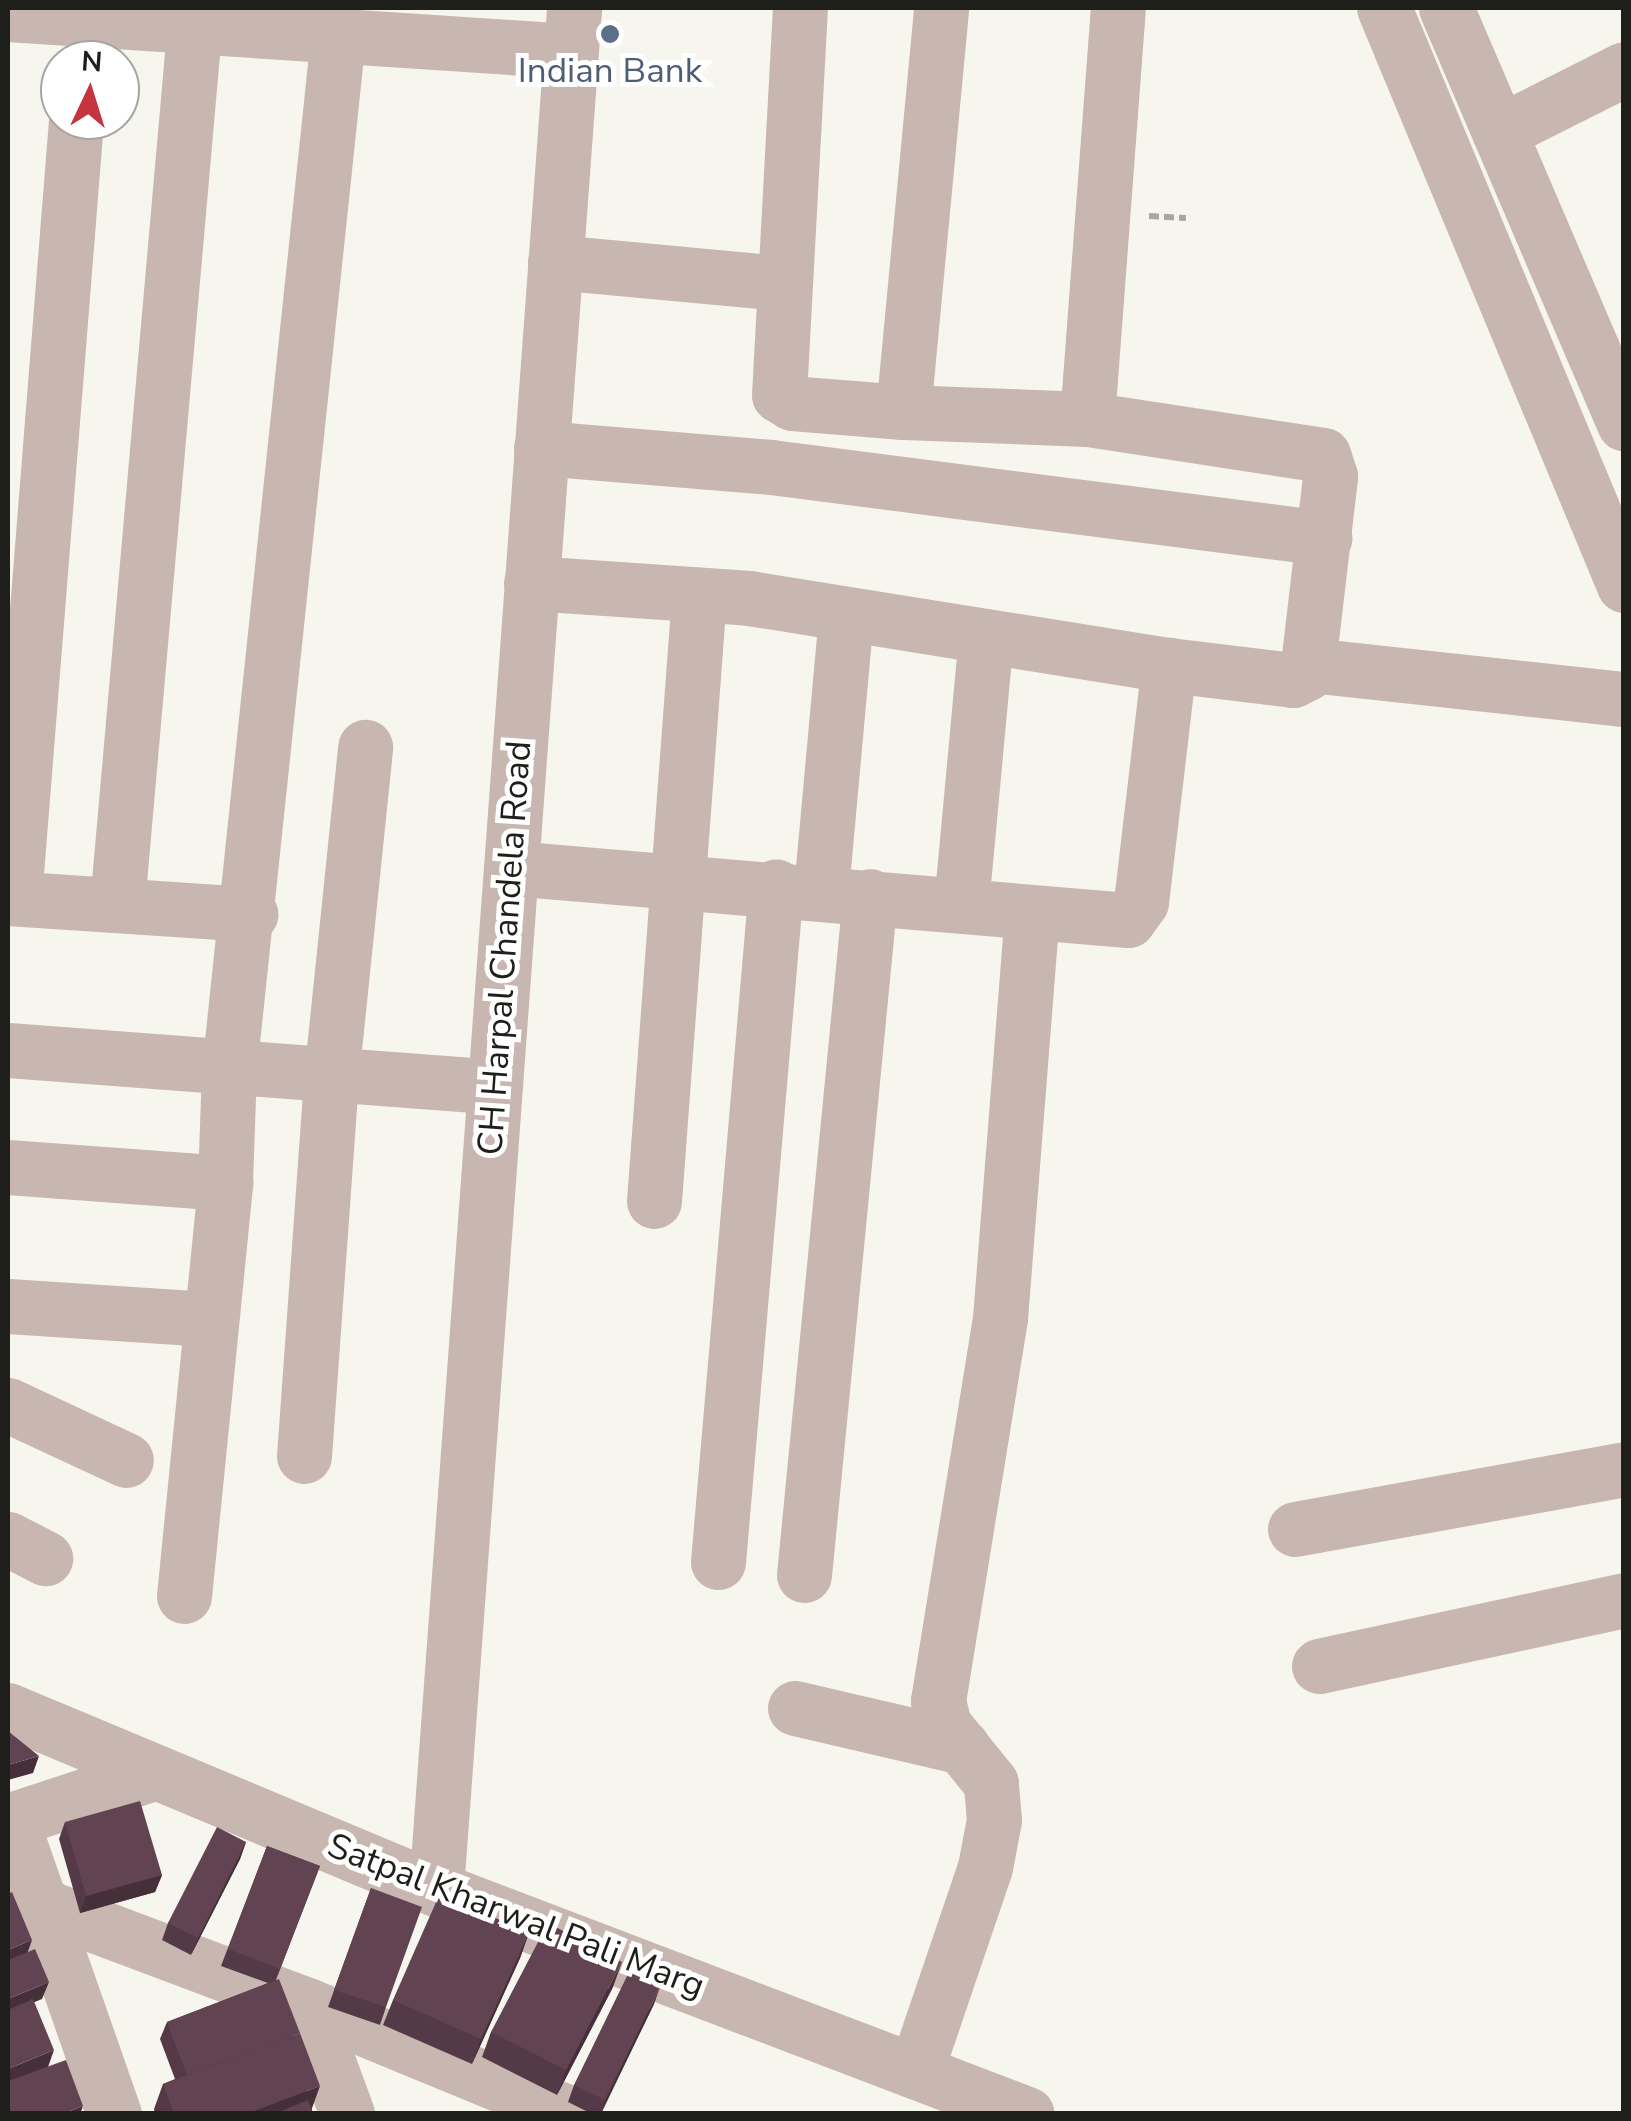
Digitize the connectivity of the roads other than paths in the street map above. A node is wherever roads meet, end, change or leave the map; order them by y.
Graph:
1 (800, 8) edge
2 (940, 8) edge
3 (1118, 8) edge
4 (1384, 8) edge
5 (1446, 8) edge
6 (8, 14) edge
7 (196, 17) edge
8 (320, 26) edge
9 (83, 29) edge
10 (572, 29) edge
11 (1624, 69) edge
12 (1499, 132) junction
13 (74, 140) edge
14 (555, 262) junction
15 (783, 283) junction
16 (1606, 332) edge
17 (903, 412) junction
18 (1087, 419) junction
19 (1624, 424) edge
20 (542, 448) junction
21 (1324, 538) junction
22 (532, 583) junction
23 (1624, 585) edge
24 (698, 595) junction
25 (846, 614) junction
26 (986, 636) junction
27 (1310, 664) junction
28 (1169, 665) junction
29 (1624, 699) edge
30 (365, 747) dead end
31 (511, 868) junction
32 (676, 879) junction
33 (822, 890) junction
34 (10, 898) edge
35 (117, 904) junction
36 (961, 906) junction
37 (1032, 913) junction
38 (250, 914) junction
39 (8, 1050) edge
40 (229, 1070) junction
41 (331, 1078) junction
42 (495, 1087) junction
43 (8, 1166) edge
44 (225, 1183) junction
45 (654, 1201) dead end
46 (8, 1306) edge
47 (209, 1319) junction
48 (8, 1405) edge
49 (304, 1456) dead end
50 (126, 1460) dead end
51 (1624, 1469) edge
52 (1295, 1530) dead end
53 (718, 1562) dead end
54 (804, 1575) dead end
55 (184, 1596) dead end
56 (1624, 1600) edge
57 (1319, 1666) dead end
58 (795, 1708) dead end
59 (8, 1710) edge
60 (964, 1747) junction
61 (156, 1772) junction
62 (9, 1820) edge
63 (436, 1889) junction
64 (41, 1905) junction
65 (308, 2004) junction
66 (936, 2088) edge
67 (114, 2114) edge
68 (347, 2114) edge
69 (570, 2114) edge
70 (1028, 2114) edge

1 - 15 street
2 - 17 street
3 - 18 street
4 - 23 street
5 - 12 street
6 - 9 street
7 - 8 street
7 - 9 street
7 - 35 street
8 - 10 street
8 - 38 street
10 - 14 street, CH Harpal Chandela Road
11 - 12 street
12 - 16 street
13 - 34 street
14 - 15 street
14 - 20 street, CH Harpal Chandela Road
15 - 17 street
16 - 19 street
17 - 18 street
18 - 21 street
20 - 21 street
20 - 22 street, CH Harpal Chandela Road
21 - 27 street
22 - 24 street
22 - 31 street, CH Harpal Chandela Road
24 - 25 street
24 - 32 street
25 - 26 street
25 - 33 street
26 - 28 street
26 - 36 street
27 - 28 street
27 - 29 street
28 - 37 street
30 - 41 street
31 - 32 street
31 - 42 street, CH Harpal Chandela Road
32 - 33 street
32 - 45 street
33 - 36 street
33 - 53 street
33 - 54 street
34 - 35 street
35 - 38 street
36 - 37 street
37 - 60 street
38 - 40 street
39 - 40 street
40 - 41 street
40 - 44 street
41 - 42 street
41 - 49 street
42 - 63 street, CH Harpal Chandela Road
43 - 44 street
44 - 47 street
46 - 47 street
47 - 55 street
48 - 50 street
51 - 52 street
56 - 57 street
58 - 60 street
59 - 61 street, Satpal Kharwal Pali Marg
60 - 66 street
61 - 62 street
61 - 63 street, Satpal Kharwal Pali Marg
62 - 64 street
63 - 66 street, Satpal Kharwal Pali Marg
64 - 65 street
64 - 67 street
65 - 68 street
65 - 69 street
66 - 70 street, Satpal Kharwal Pali Marg

